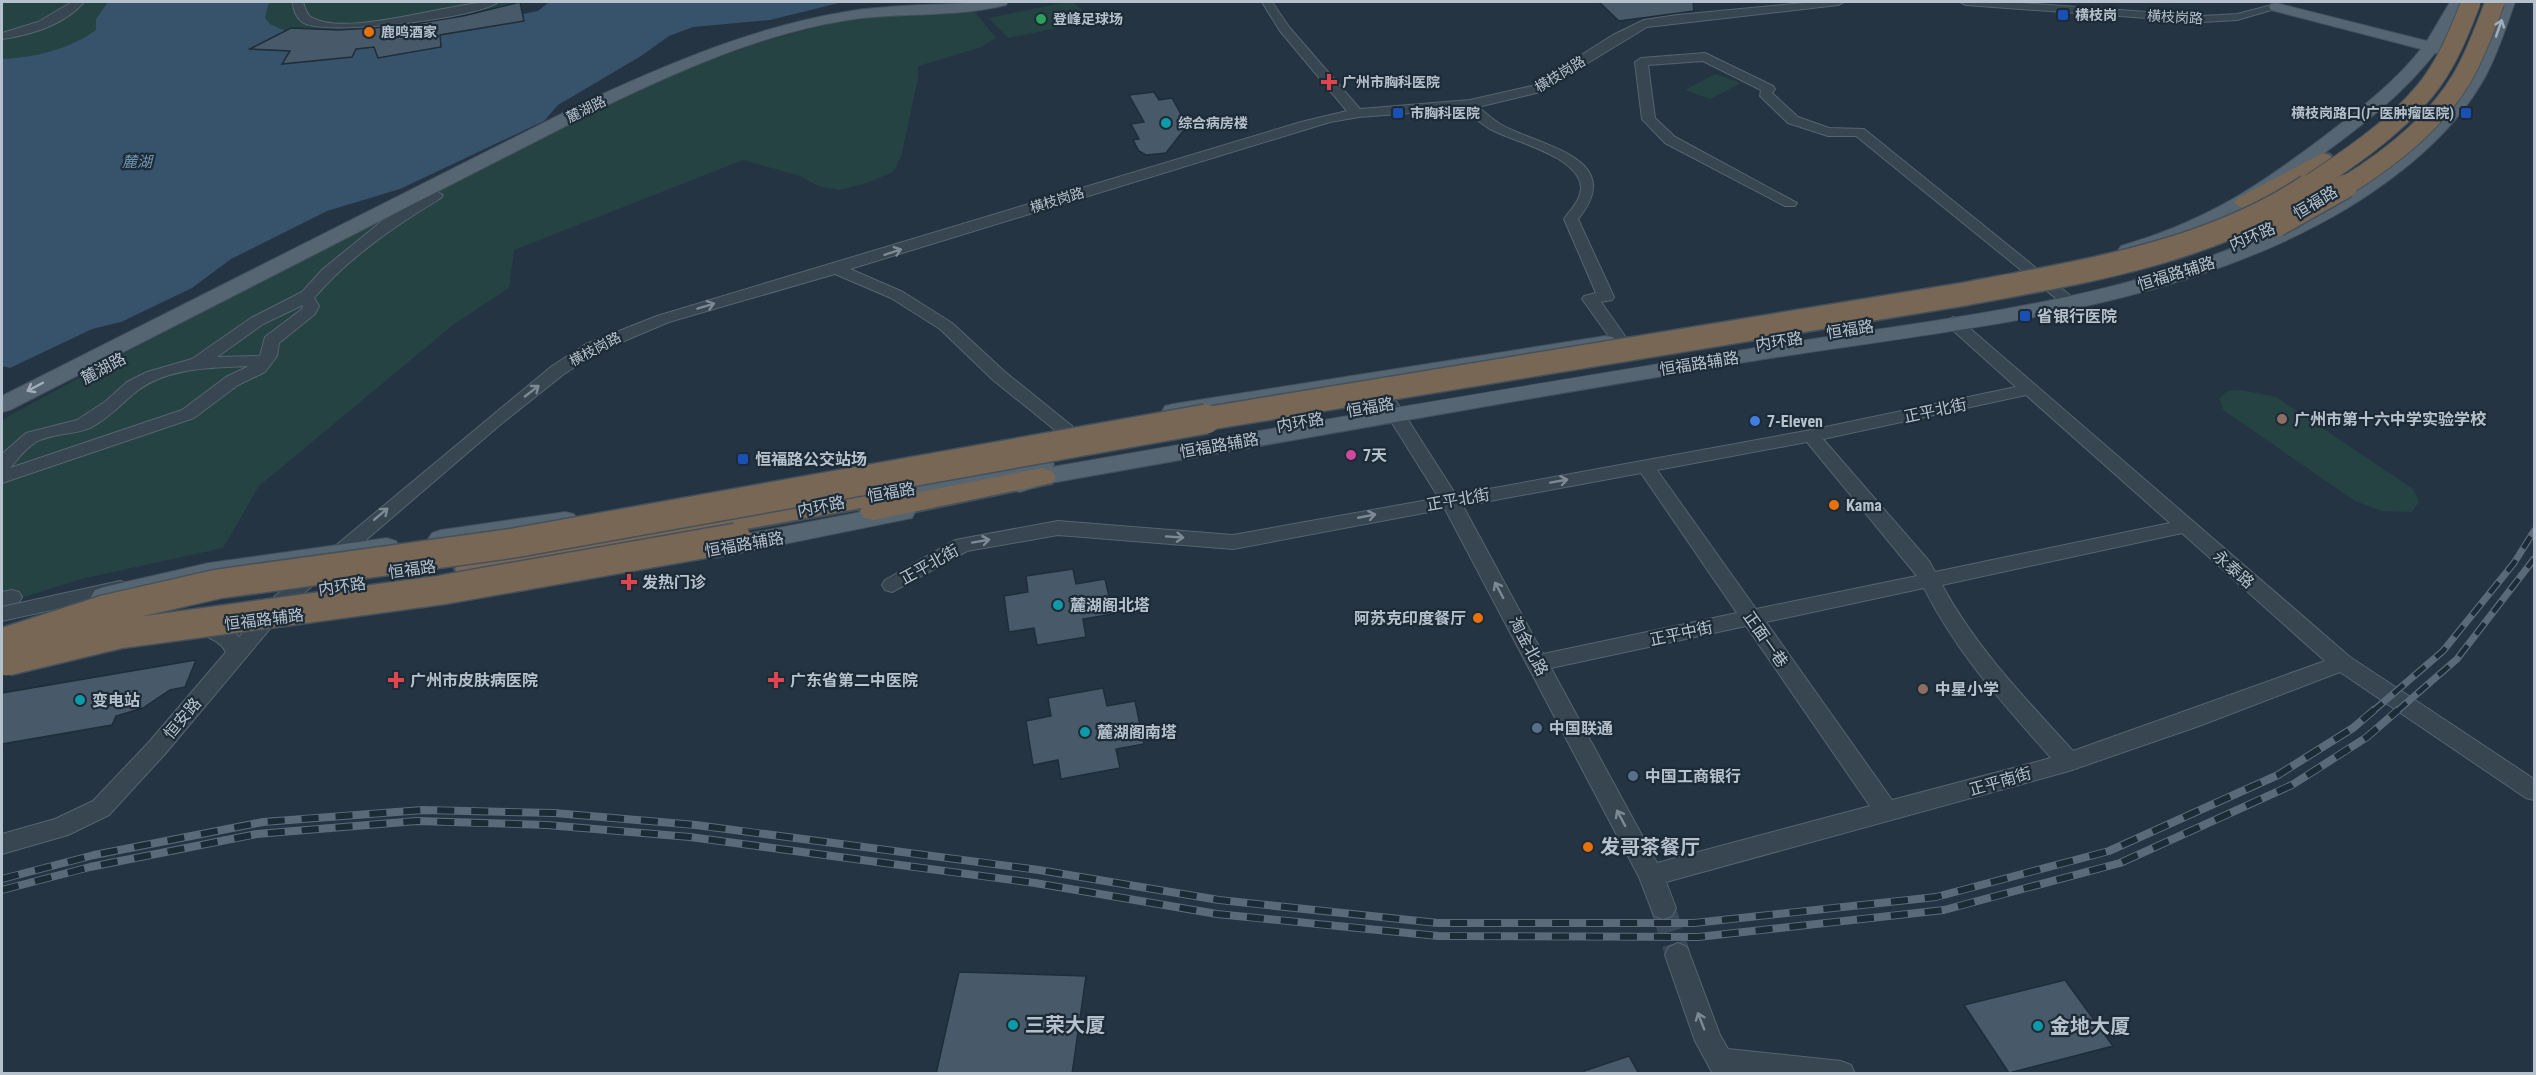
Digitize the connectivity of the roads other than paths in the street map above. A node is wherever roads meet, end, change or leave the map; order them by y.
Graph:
1 (78, 2) edge
2 (298, 2) edge
3 (492, 2) edge
4 (1001, 2) edge
5 (1268, 2) edge
6 (1838, 2) edge
7 (1966, 2) edge
8 (2457, 2) edge
9 (2472, 2) edge
10 (2495, 2) edge
11 (2508, 2) edge
12 (2282, 4) edge
13 (2, 36) edge
14 (2457, 48) junction
15 (1468, 106) junction
16 (1356, 113) junction
17 (436, 195) dead end
18 (1790, 203) dead end
19 (2245, 212) junction
20 (837, 269) junction
21 (2052, 288) junction
22 (302, 299) junction
23 (200, 305) junction
24 (1953, 322) junction
25 (1619, 339) junction
26 (265, 361) junction
27 (198, 363) junction
28 (2030, 389) junction
29 (5, 401) edge
30 (1388, 403) junction
31 (1127, 419) junction
32 (2, 424) edge
33 (1066, 430) junction
34 (1812, 436) junction
35 (1102, 446) junction
36 (2, 465) edge
37 (1645, 466) junction
38 (2, 477) edge
39 (1042, 477) junction
40 (1450, 500) junction
41 (554, 522) junction
42 (2186, 526) junction
43 (337, 552) junction
44 (170, 579) junction
45 (1929, 580) junction
46 (302, 583) junction
47 (892, 585) dead end
48 (5, 603) edge
49 (266, 618) junction
50 (1751, 618) junction
51 (135, 623) junction
52 (201, 626) junction
53 (2, 631) edge
54 (238, 654) junction
55 (3, 659) edge
56 (1538, 663) junction
57 (2342, 663) junction
58 (2069, 762) junction
59 (2535, 791) edge
60 (1888, 813) junction
61 (2, 844) edge
62 (1651, 875) junction
63 (1663, 908) tunnel mouth
64 (1678, 955) tunnel mouth
65 (1724, 1067) edge
66 (1841, 1074) edge

1 - 13 street
2 - 3 street
4 - 23 main road, 麓湖路
5 - 16 street
6 - 15 street, 横枝岗路
7 - 12 street, 横枝岗路
8 - 14 main road, 恒福路辅路
8 - 19 highway
9 - 14 main road, 恒福路
9 - 55 highway, 内环路, bridge
10 - 14 main road, 恒福路
10 - 55 highway, 内环路, bridge
14 -> 11 main road, 恒福路辅路
12 - 14 main road
14 - 19 main road, 恒福路
14 - 21 main road, 恒福路辅路
15 - 16 street, 横枝岗路
15 - 25 street
20 -> 16 street, 横枝岗路
17 - 22 street
18 - 21 street
19 - 21 main road, 恒福路
20 - 33 street
43 -> 20 street, 横枝岗路
21 - 24 main road, 恒福路辅路
21 - 25 main road, 恒福路辅路
21 - 30 main road, 恒福路
22 - 26 street
22 - 27 street
23 -> 29 main road, 麓湖路
23 - 32 main road, 麓湖路
24 - 28 street, 永泰路
24 - 30 main road, 恒福路辅路
25 - 31 main road, 恒福路辅路
26 - 27 street
26 - 38 street
27 - 36 street
28 - 34 street, 正平北街
28 - 42 street, 永泰路
30 - 35 main road, 恒福路
30 - 39 main road, 恒福路辅路
30 - 40 street, 淘金北路
31 - 33 main road, 恒福路辅路
31 - 35 main road
33 - 41 main road, 恒福路辅路
34 - 37 street, 正平北街
34 - 45 street
35 - 39 main road
35 - 41 main road, 恒福路
35 - 46 main road, 恒福路
40 -> 37 street, 正平北街
37 - 50 street, 正面一巷
39 - 49 main road, 恒福路辅路
39 - 55 highway, bridge
47 -> 40 street, 正平北街
56 -> 40 street, 淘金北路
41 - 43 main road, 恒福路
42 - 45 street, 正平中街
42 - 57 street, 永泰路
43 - 44 main road, 恒福路
43 - 46 street, 恒安路
44 - 48 street
44 - 53 main road, 恒福路
45 - 50 street, 正平中街
45 - 58 street
46 - 49 street, 恒安路
46 - 51 main road, 恒福路
49 - 52 main road, 恒福路辅路
49 - 54 street, 恒安路
50 - 56 street, 正平中街
50 - 60 street, 正面一巷
51 - 52 main road, 恒福路辅路
51 - 55 main road, 恒福路辅路
52 - 54 street
54 - 61 street, 恒安路
62 -> 56 street, 淘金北路
57 - 58 street, 正平南街
57 - 59 street, 永泰路
58 - 60 street, 正平南街
60 - 62 street, 正平南街
62 - 63 street, 淘金北路
65 -> 64 street
65 - 66 street

